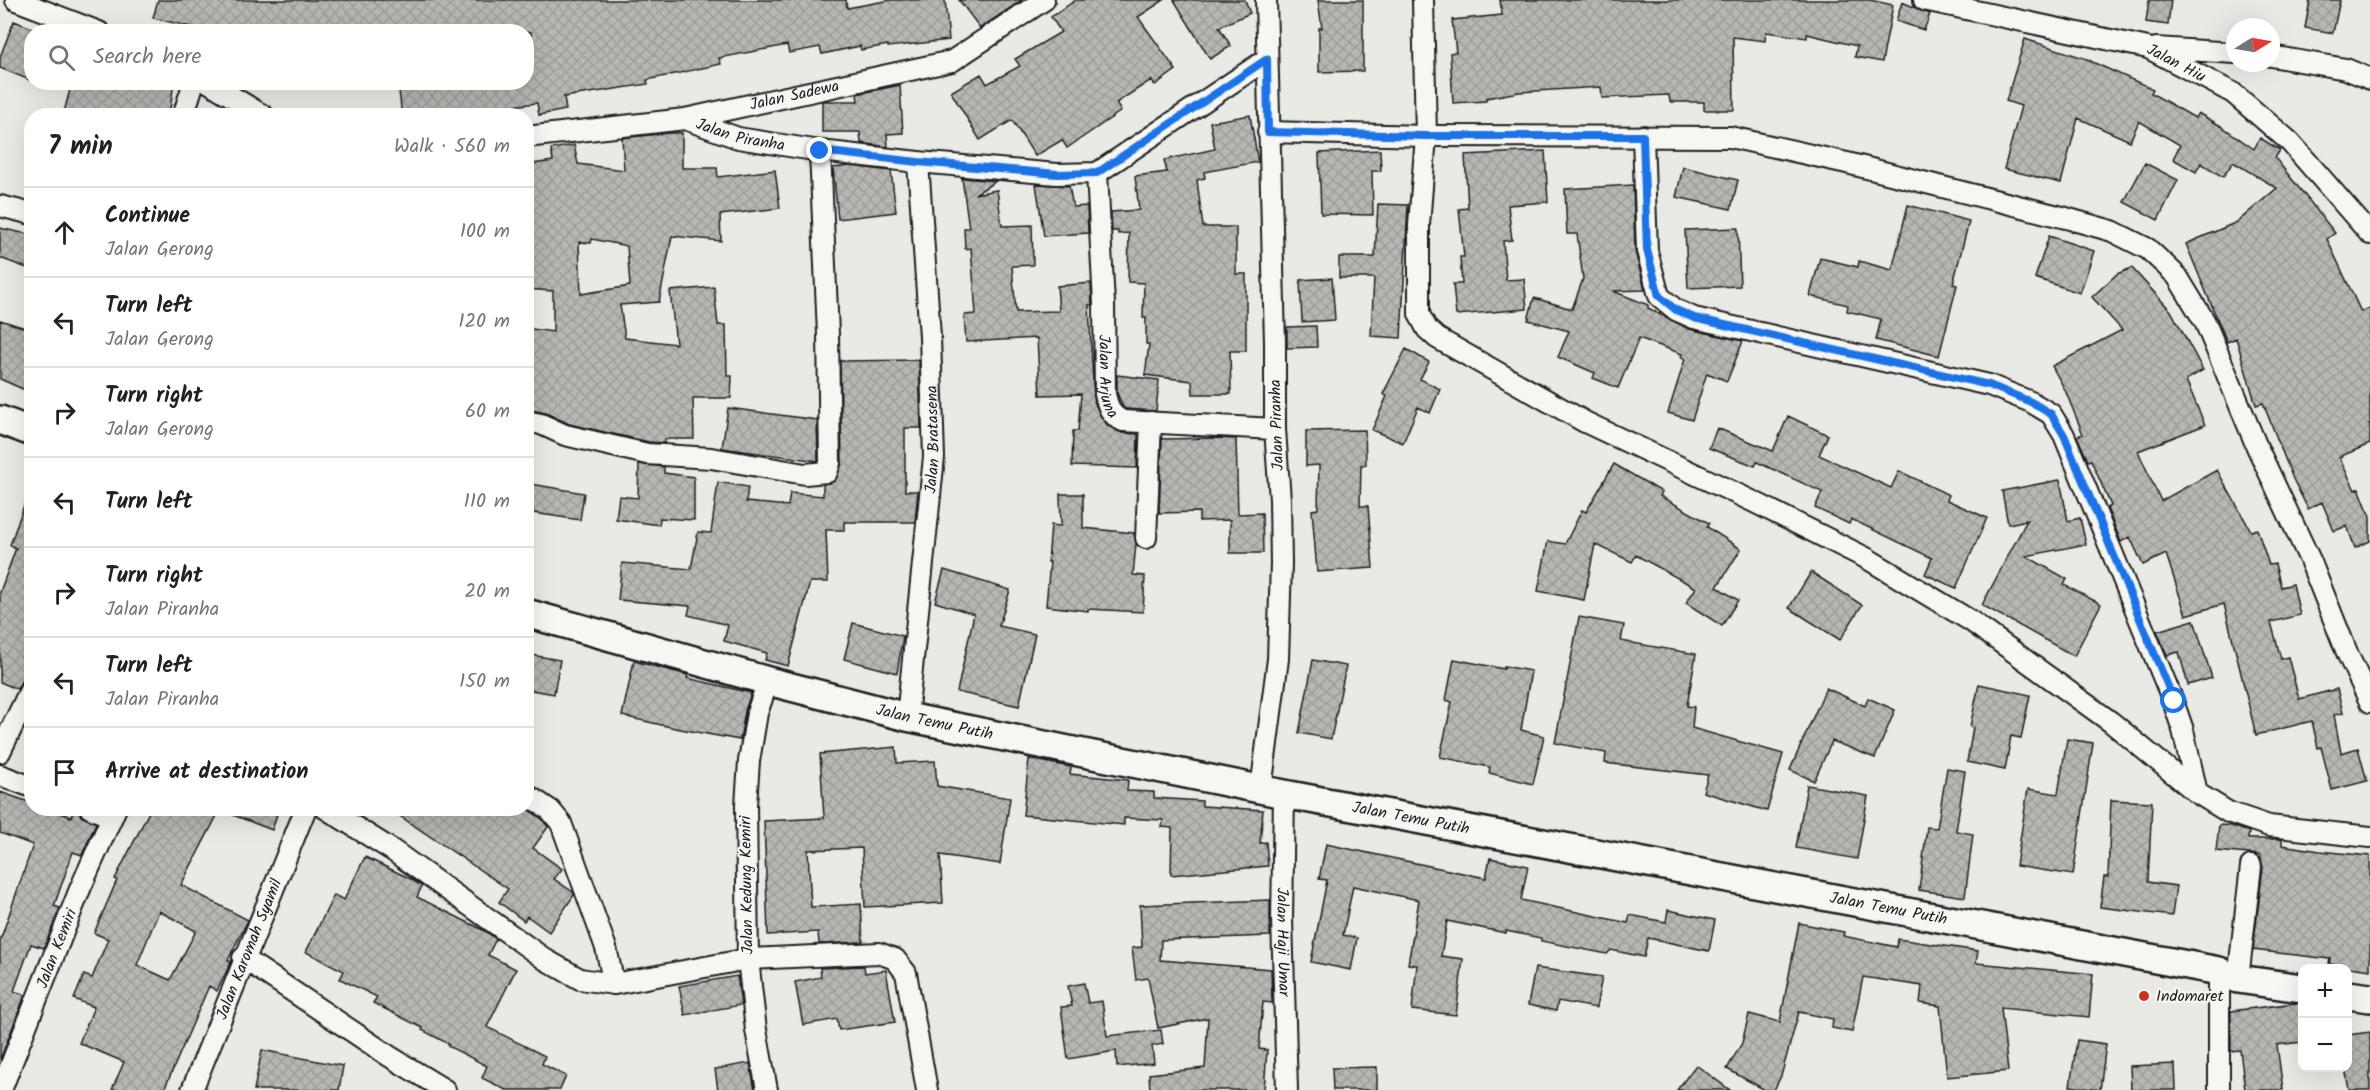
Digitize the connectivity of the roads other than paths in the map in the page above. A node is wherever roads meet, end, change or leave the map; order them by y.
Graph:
1 (16, 0) edge
2 (1044, 0) edge
3 (1266, 0) edge
4 (1423, 0) edge
5 (1924, 0) edge
6 (78, 24) edge
7 (2148, 48) junction
8 (2226, 52) edge
9 (2280, 58) edge
10 (1267, 59) junction
11 (2370, 79) edge
12 (191, 90) edge
13 (221, 90) edge
14 (186, 108) edge
15 (251, 108) edge
16 (685, 119) junction
17 (1268, 132) junction
18 (534, 136) edge
19 (1426, 136) junction
20 (1643, 136) junction
21 (820, 151) junction
22 (918, 162) junction
23 (1097, 173) junction
24 (0, 206) edge
25 (24, 212) edge
26 (2370, 234) edge
27 (0, 420) edge
28 (534, 423) edge
29 (1151, 423) junction
30 (24, 429) edge
31 (1275, 429) junction
32 (1146, 538) dead end
33 (534, 615) edge
34 (768, 681) junction
35 (24, 702) edge
36 (2370, 702) edge
37 (907, 717) junction
38 (0, 752) edge
39 (0, 775) edge
40 (24, 784) edge
41 (1273, 792) junction
42 (2197, 793) junction
43 (534, 799) edge
44 (113, 816) edge
45 (303, 816) edge
46 (338, 816) edge
47 (2370, 837) edge
48 (2251, 866) dead end
49 (243, 958) junction
50 (748, 958) junction
51 (2229, 975) junction
52 (614, 984) junction
53 (2298, 987) edge
54 (2352, 996) edge
55 (2370, 998) edge
56 (1, 1090) edge
57 (192, 1090) edge
58 (445, 1090) edge
59 (767, 1090) edge
60 (927, 1090) edge
61 (1287, 1090) edge
62 (2219, 1090) edge

1 - 6 street
2 - 16 street, Jalan Sadewa
3 - 10 street, Jalan Piranha
4 - 19 street
5 - 7 street, Jalan Hiu
7 - 8 street
7 - 26 street, Jalan Hiu
9 - 11 street
10 - 17 street, Jalan Piranha
10 - 23 street
12 - 14 street
13 - 15 street
16 - 18 street, Jalan Sadewa
16 - 21 street, Jalan Piranha
17 - 19 street
17 - 31 street, Jalan Piranha
19 - 20 street
19 - 42 street
20 - 36 street
20 - 42 street
21 - 22 street, Jalan Piranha
21 - 28 street
22 - 23 street, Jalan Piranha
22 - 37 street, Jalan Bratasena
23 - 29 street, Jalan Arjuna
24 - 25 street
27 - 30 street
29 - 31 street, Jalan Arjuna
29 - 32 street
31 - 41 street, Jalan Piranha
33 - 34 street, Jalan Temu Putih
34 - 37 street, Jalan Temu Putih
34 - 50 street, Jalan Kedung Kemiri
35 - 38 street
37 - 41 street, Jalan Temu Putih
39 - 40 street
41 - 51 street, Jalan Temu Putih
41 - 61 street, Jalan Haji Umar
42 - 47 street
43 - 52 street
44 - 56 street, Jalan Kemiri
45 - 49 street, Jalan Karomah Syamil
46 - 52 street
48 - 51 street
49 - 57 street, Jalan Karomah Syamil
49 - 58 street
50 - 52 street
50 - 59 street, Jalan Kedung Kemiri
50 - 60 street
51 - 53 street, Jalan Temu Putih
51 - 62 street
54 - 55 street

